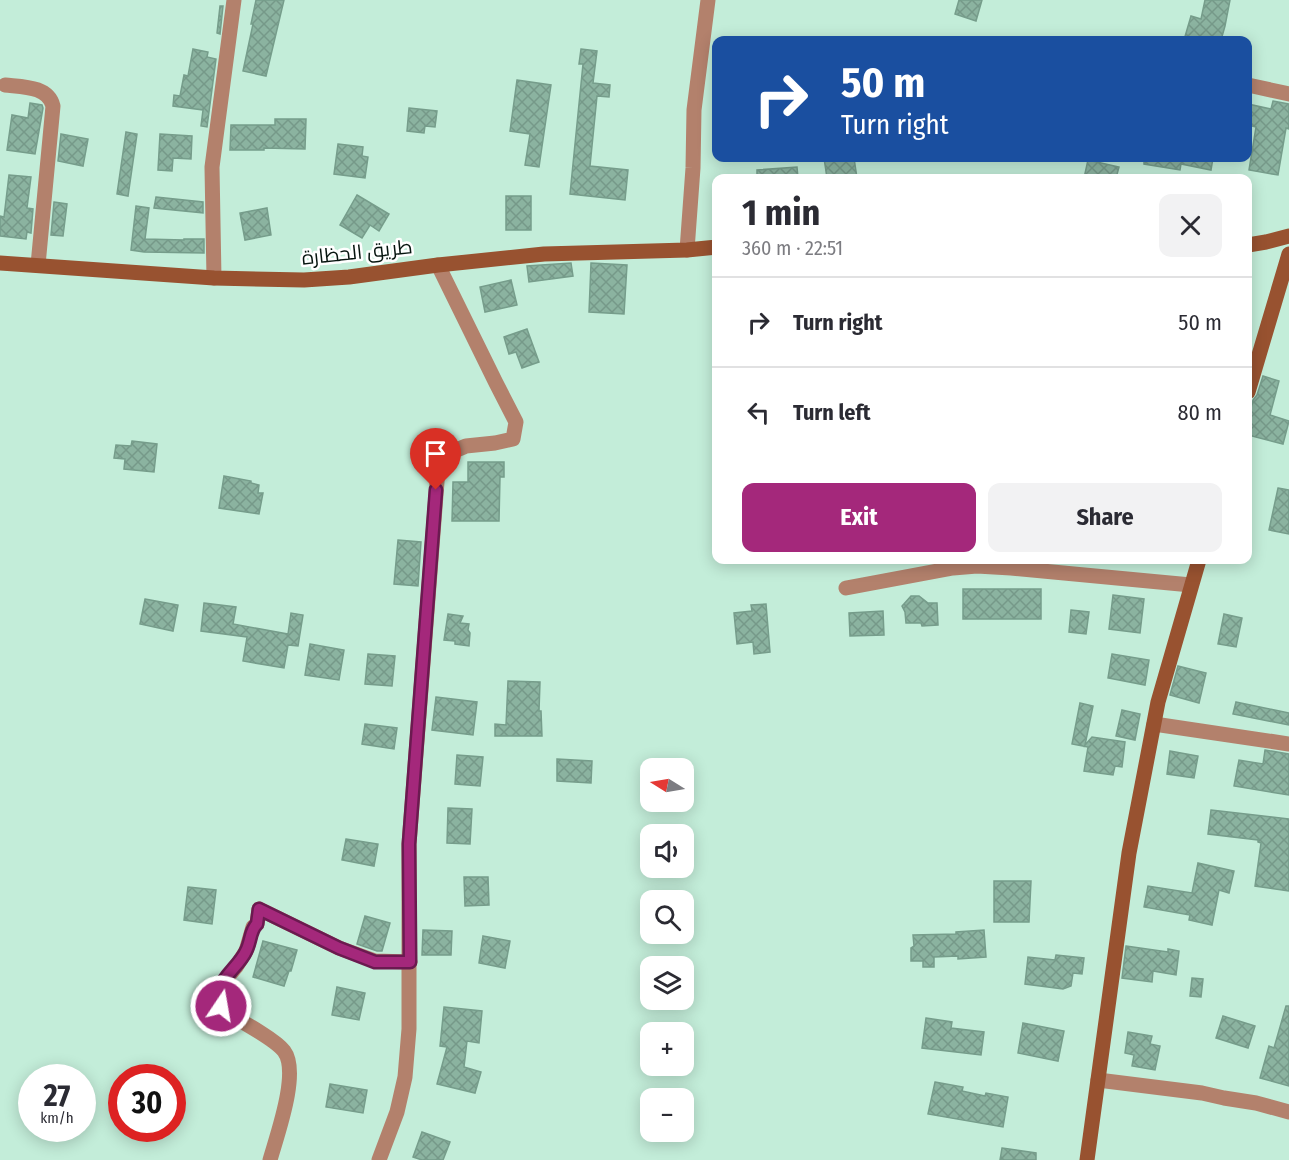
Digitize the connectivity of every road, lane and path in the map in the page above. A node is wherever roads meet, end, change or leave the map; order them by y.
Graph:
1 (234, 0) edge
2 (708, 0) edge
3 (5, 85) dead end
4 (1252, 86) edge
5 (1289, 94) edge
6 (1289, 236) edge
7 (1252, 244) edge
8 (712, 248) edge
9 (687, 250) junction
10 (1289, 254) edge
11 (0, 262) edge
12 (438, 264) junction
13 (38, 265) junction
14 (214, 278) junction
15 (1252, 379) edge
16 (1198, 564) edge
17 (1191, 585) junction
18 (846, 588) dead end
19 (1154, 724) junction
20 (1289, 744) edge
21 (410, 962) junction
22 (1098, 1080) junction
23 (1289, 1112) edge
24 (270, 1160) edge
25 (379, 1160) edge
26 (1087, 1160) edge

1 - 14 street
2 - 9 street
3 - 13 street
4 - 5 street
6 - 7 street
8 - 9 street, طريق الحظارة
9 - 12 street, طريق الحظارة
10 - 15 street
11 - 13 street, طريق الحظارة
12 - 14 street, طريق الحظارة
12 - 21 street
13 - 14 street, طريق الحظارة
16 - 17 street
17 - 18 street
17 - 19 street
19 - 20 street
19 - 22 street
21 - 24 street
21 - 25 street
22 - 23 street
22 - 26 street

